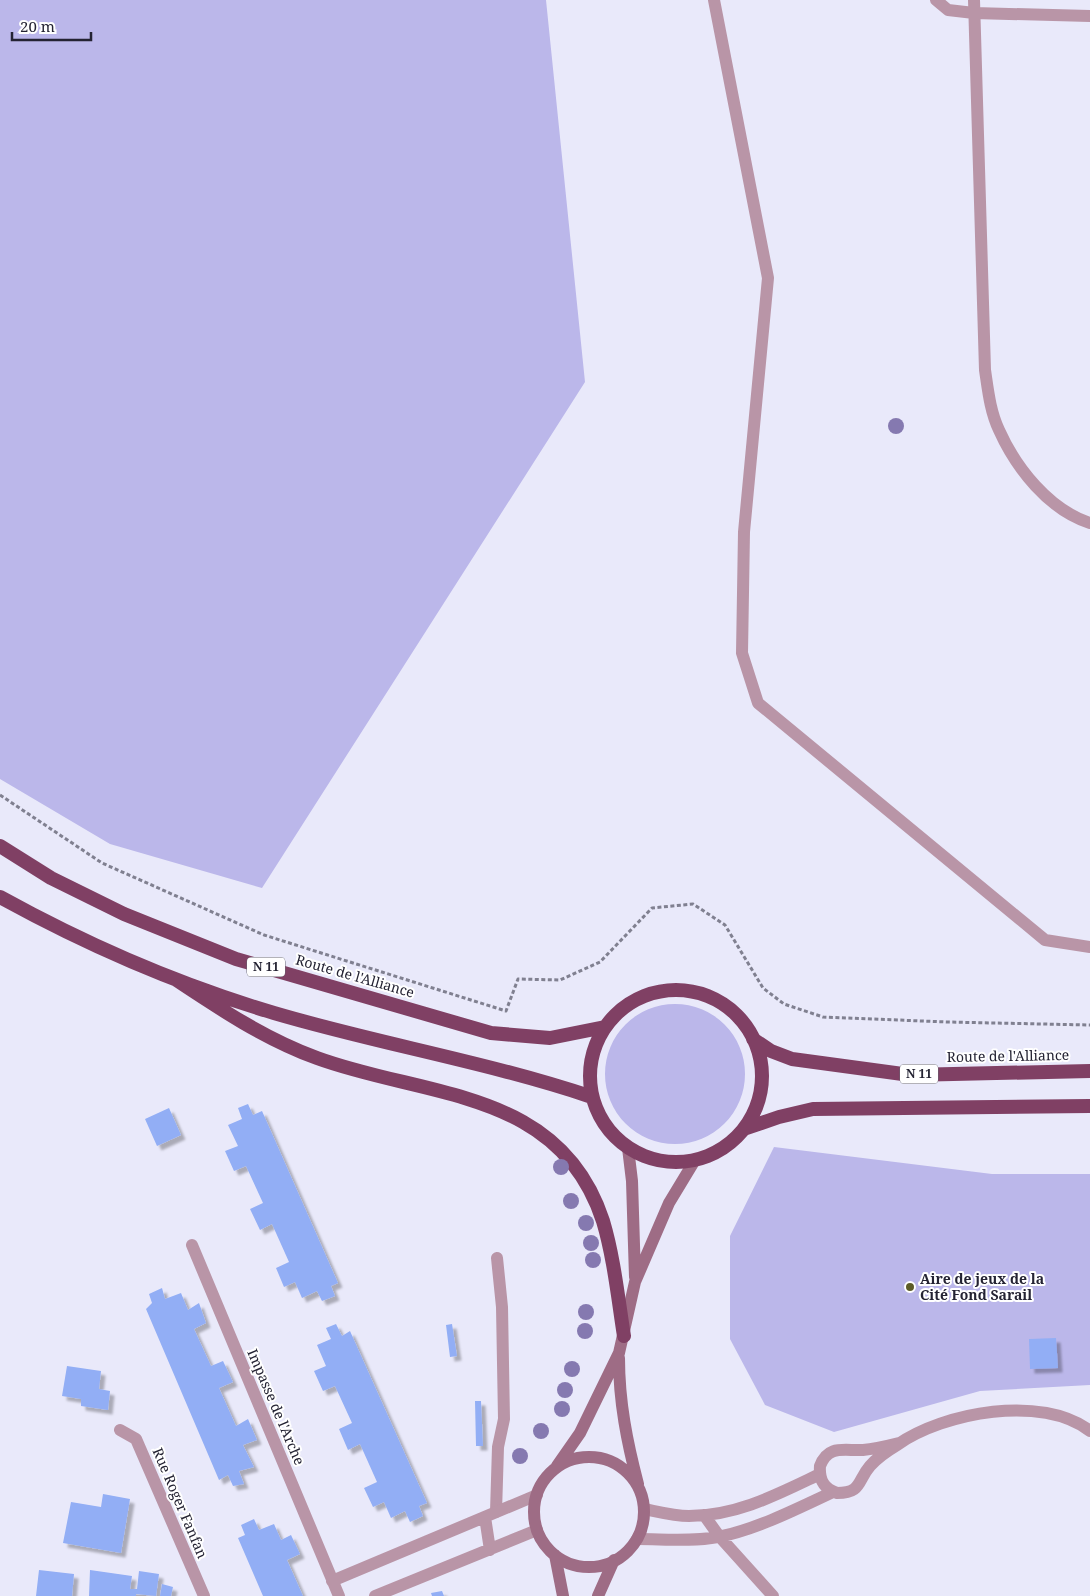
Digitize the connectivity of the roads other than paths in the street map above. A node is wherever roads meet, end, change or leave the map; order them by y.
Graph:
1 (714, 0) edge
2 (936, 0) edge
3 (974, 6) edge
4 (1090, 16) edge
5 (1090, 523) edge
6 (0, 846) edge
7 (0, 897) edge
8 (1090, 947) edge
9 (175, 979) junction
10 (605, 1027) junction
11 (753, 1039) junction
12 (1090, 1071) edge
13 (592, 1097) junction
14 (1090, 1106) edge
15 (744, 1130) junction
16 (628, 1148) junction
17 (695, 1160) junction
18 (192, 1245) dead end
19 (498, 1258) dead end
20 (635, 1282) junction
21 (624, 1336) junction
22 (619, 1353) junction
23 (120, 1430) dead end
24 (1090, 1431) edge
25 (899, 1443) junction
26 (848, 1449) junction
27 (555, 1469) junction
28 (820, 1474) junction
29 (864, 1475) junction
30 (640, 1491) junction
31 (833, 1492) junction
32 (537, 1496) junction
33 (644, 1509) junction
34 (491, 1515) junction
35 (704, 1515) junction
36 (537, 1530) junction
37 (719, 1536) junction
38 (637, 1539) junction
39 (490, 1550) junction
40 (555, 1555) junction
41 (614, 1560) junction
42 (332, 1581) junction
43 (204, 1596) edge
44 (339, 1596) edge
45 (375, 1596) edge
46 (563, 1596) edge
47 (598, 1596) edge
48 (773, 1596) edge

1 - 8 street
2 - 3 street
3 - 4 street
3 - 5 street
6 - 10 highway, Route de l'Alliance / N 11
7 - 9 highway
9 - 13 highway
9 - 21 highway
10 - 11 highway
10 - 13 highway
11 - 12 highway, Route de l'Alliance / N 11
11 - 15 highway
13 - 16 highway
14 - 15 highway
15 - 17 highway
16 - 17 highway
16 - 20 main road
17 - 20 main road
18 - 42 street, Impasse de l'Arche
19 - 34 street
20 - 21 main road
21 - 22 main road
22 - 27 main road
22 - 30 main road
23 - 43 street, Rue Roger Fanfan
24 - 25 street
25 - 26 street
25 - 29 street
26 - 28 street
26 - 29 street
27 - 30 main road
27 - 32 main road
28 - 31 street
28 - 35 street
29 - 31 street
30 - 33 main road
31 - 37 street
32 - 34 street
32 - 36 main road
33 - 35 street
33 - 38 main road
34 - 39 street
34 - 42 street
35 - 37 street
36 - 39 street
36 - 40 main road
37 - 38 street
37 - 48 street
38 - 41 main road
39 - 45 street
40 - 41 main road
40 - 46 main road
41 - 47 main road
42 - 44 street, Impasse de l'Arche

